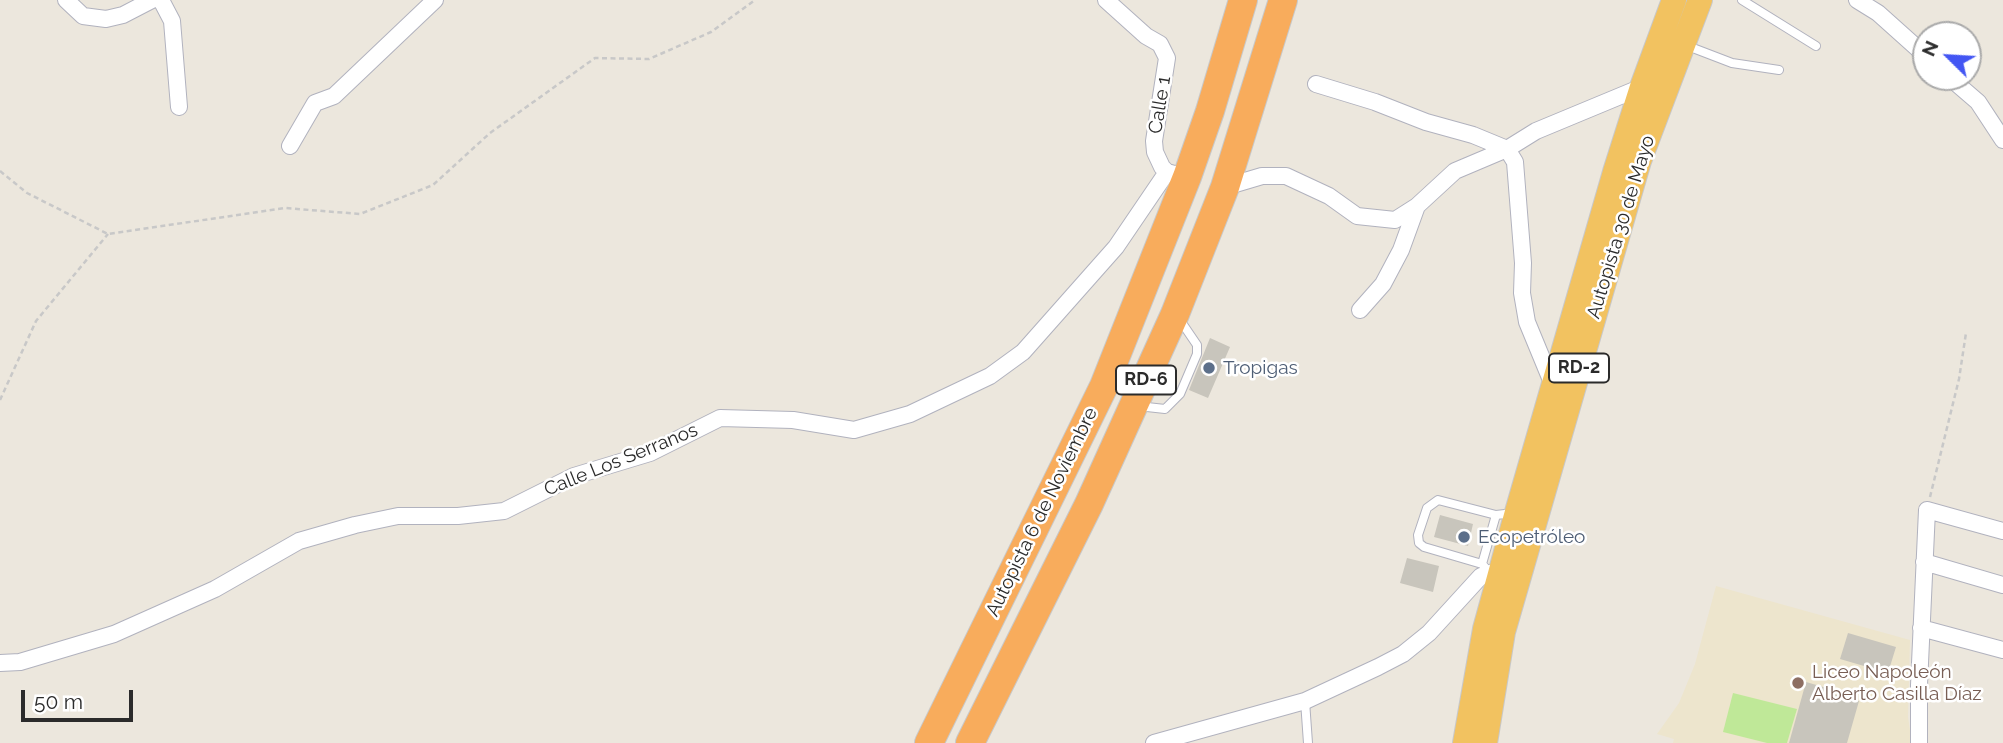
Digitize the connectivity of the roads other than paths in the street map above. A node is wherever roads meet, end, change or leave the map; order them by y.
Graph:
1 (66, 0) edge
2 (152, 0) edge
3 (161, 0) edge
4 (435, 0) edge
5 (1106, 0) edge
6 (1243, 0) edge
7 (1283, 0) edge
8 (1674, 0) edge
9 (1700, 0) edge
10 (1742, 0) edge
11 (1857, 0) edge
12 (1682, 43) junction
13 (1912, 43) edge
14 (1816, 46) dead end
15 (1779, 70) dead end
16 (1316, 85) dead end
17 (1642, 86) junction
18 (1966, 91) edge
19 (178, 107) dead end
20 (2003, 140) edge
21 (290, 146) dead end
22 (1507, 149) junction
23 (1177, 175) junction
24 (1225, 187) junction
25 (1417, 206) junction
26 (1360, 310) dead end
27 (1553, 385) junction
28 (1506, 514) junction
29 (2003, 531) edge
30 (1924, 562) junction
31 (1490, 570) junction
32 (2003, 585) edge
33 (1921, 628) junction
34 (2003, 650) edge
35 (0, 663) edge
36 (1306, 701) junction
37 (929, 743) edge
38 (970, 743) edge
39 (1154, 743) edge
40 (1308, 743) edge
41 (1465, 743) edge
42 (1485, 743) edge
43 (1919, 743) edge

1 - 2 street
3 - 19 street
4 - 21 street
5 - 23 street, Calle 1
6 - 23 highway, Autopista 6 de Noviembre / RD-6
7 - 24 highway, Autopista 6 de Noviembre / RD-6
8 - 17 highway, Autopista 30 de Mayo / RD-2
9 - 12 highway, Autopista 30 de Mayo / RD-2
10 - 14 lane
11 - 13 street
12 - 15 lane
12 - 42 highway, Autopista 30 de Mayo / RD-2
16 - 22 street
17 - 22 street
17 - 27 highway, Autopista 30 de Mayo / RD-2
18 - 20 street
22 - 25 street
22 - 27 street
23 - 35 street, Calle Los Serranos
23 - 37 highway, Autopista 6 de Noviembre / RD-6
24 - 25 street
24 - 38 highway, Autopista 6 de Noviembre / RD-6
25 - 26 street
27 - 28 highway, Autopista 30 de Mayo / RD-2
28 - 31 highway, Autopista 30 de Mayo / RD-2
28 - 31 lane
29 - 30 street
30 - 32 street
30 - 33 street
31 - 36 street
31 - 41 highway, Autopista 30 de Mayo / RD-2
33 - 34 street
33 - 43 street
36 - 39 street
36 - 40 lane

